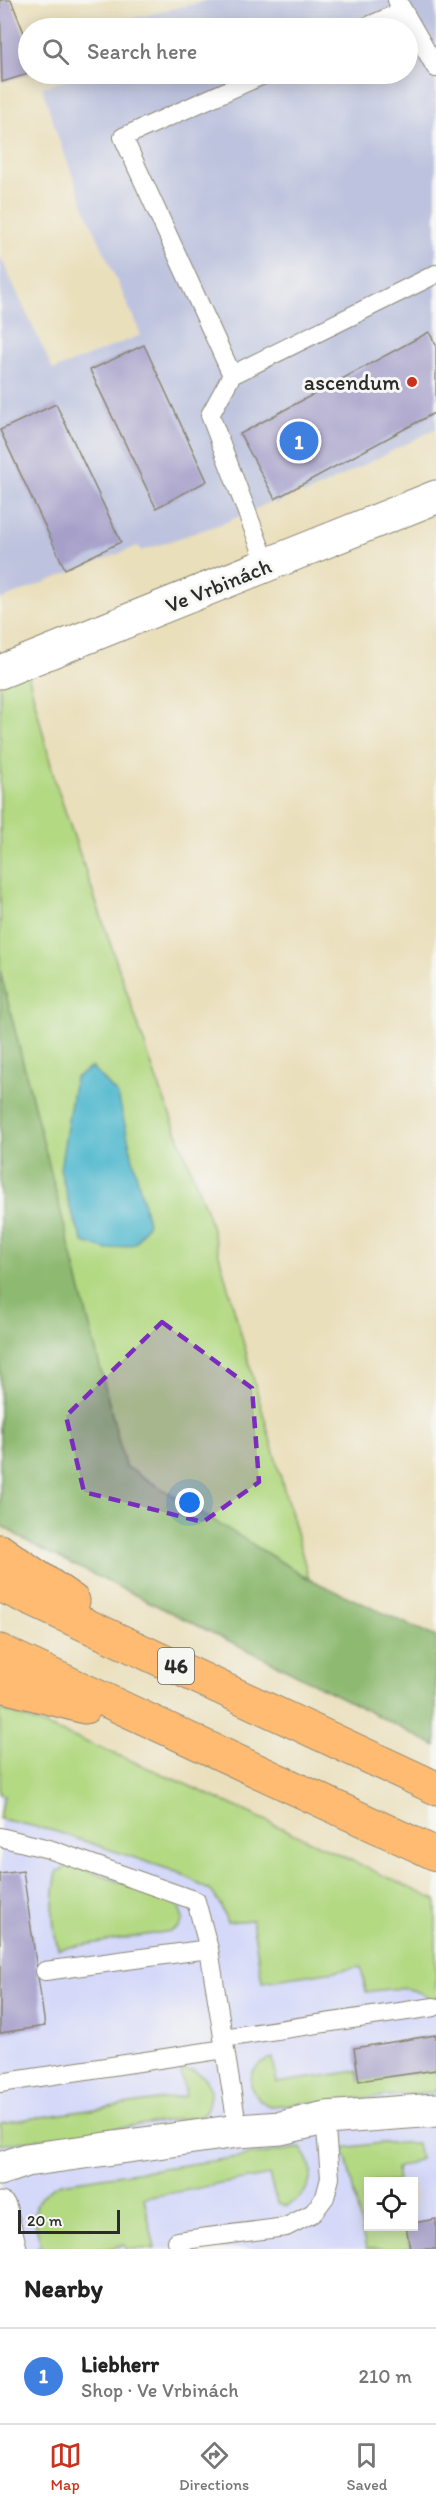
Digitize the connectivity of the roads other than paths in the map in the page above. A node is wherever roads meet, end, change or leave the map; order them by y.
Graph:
1 (400, 6) edge
2 (380, 18) edge
3 (418, 37) edge
4 (436, 68) edge
5 (243, 84) edge
6 (436, 274) edge
7 (232, 375) junction
8 (436, 497) edge
9 (267, 565) junction
10 (0, 672) edge
11 (0, 1551) edge
12 (0, 1585) edge
13 (0, 1651) edge
14 (146, 1652) junction
15 (0, 1685) edge
16 (173, 1730) junction
17 (436, 1788) edge
18 (0, 1837) edge
19 (436, 1854) edge
20 (209, 1949) junction
21 (45, 1971) dead end
22 (434, 2007) dead end
23 (224, 2044) junction
24 (0, 2083) edge
25 (436, 2110) edge
26 (325, 2118) junction
27 (238, 2131) junction
28 (0, 2169) edge
29 (0, 2209) edge
30 (177, 2241) dead end
31 (10, 2249) edge

1 - 2 lane
3 - 4 lane
5 - 7 lane
6 - 7 lane
7 - 9 lane
8 - 9 street, Ve Vrbinách
9 - 10 street, Ve Vrbinách
11 - 14 main road
12 - 14 main road, 46
13 - 16 main road
14 - 17 main road, 46
15 - 16 main road
16 - 19 main road
18 - 20 lane
20 - 21 lane
20 - 23 lane
22 - 23 lane
23 - 24 lane
23 - 27 lane
25 - 26 street
26 - 27 street
26 - 30 lane
27 - 28 street
29 - 31 street

